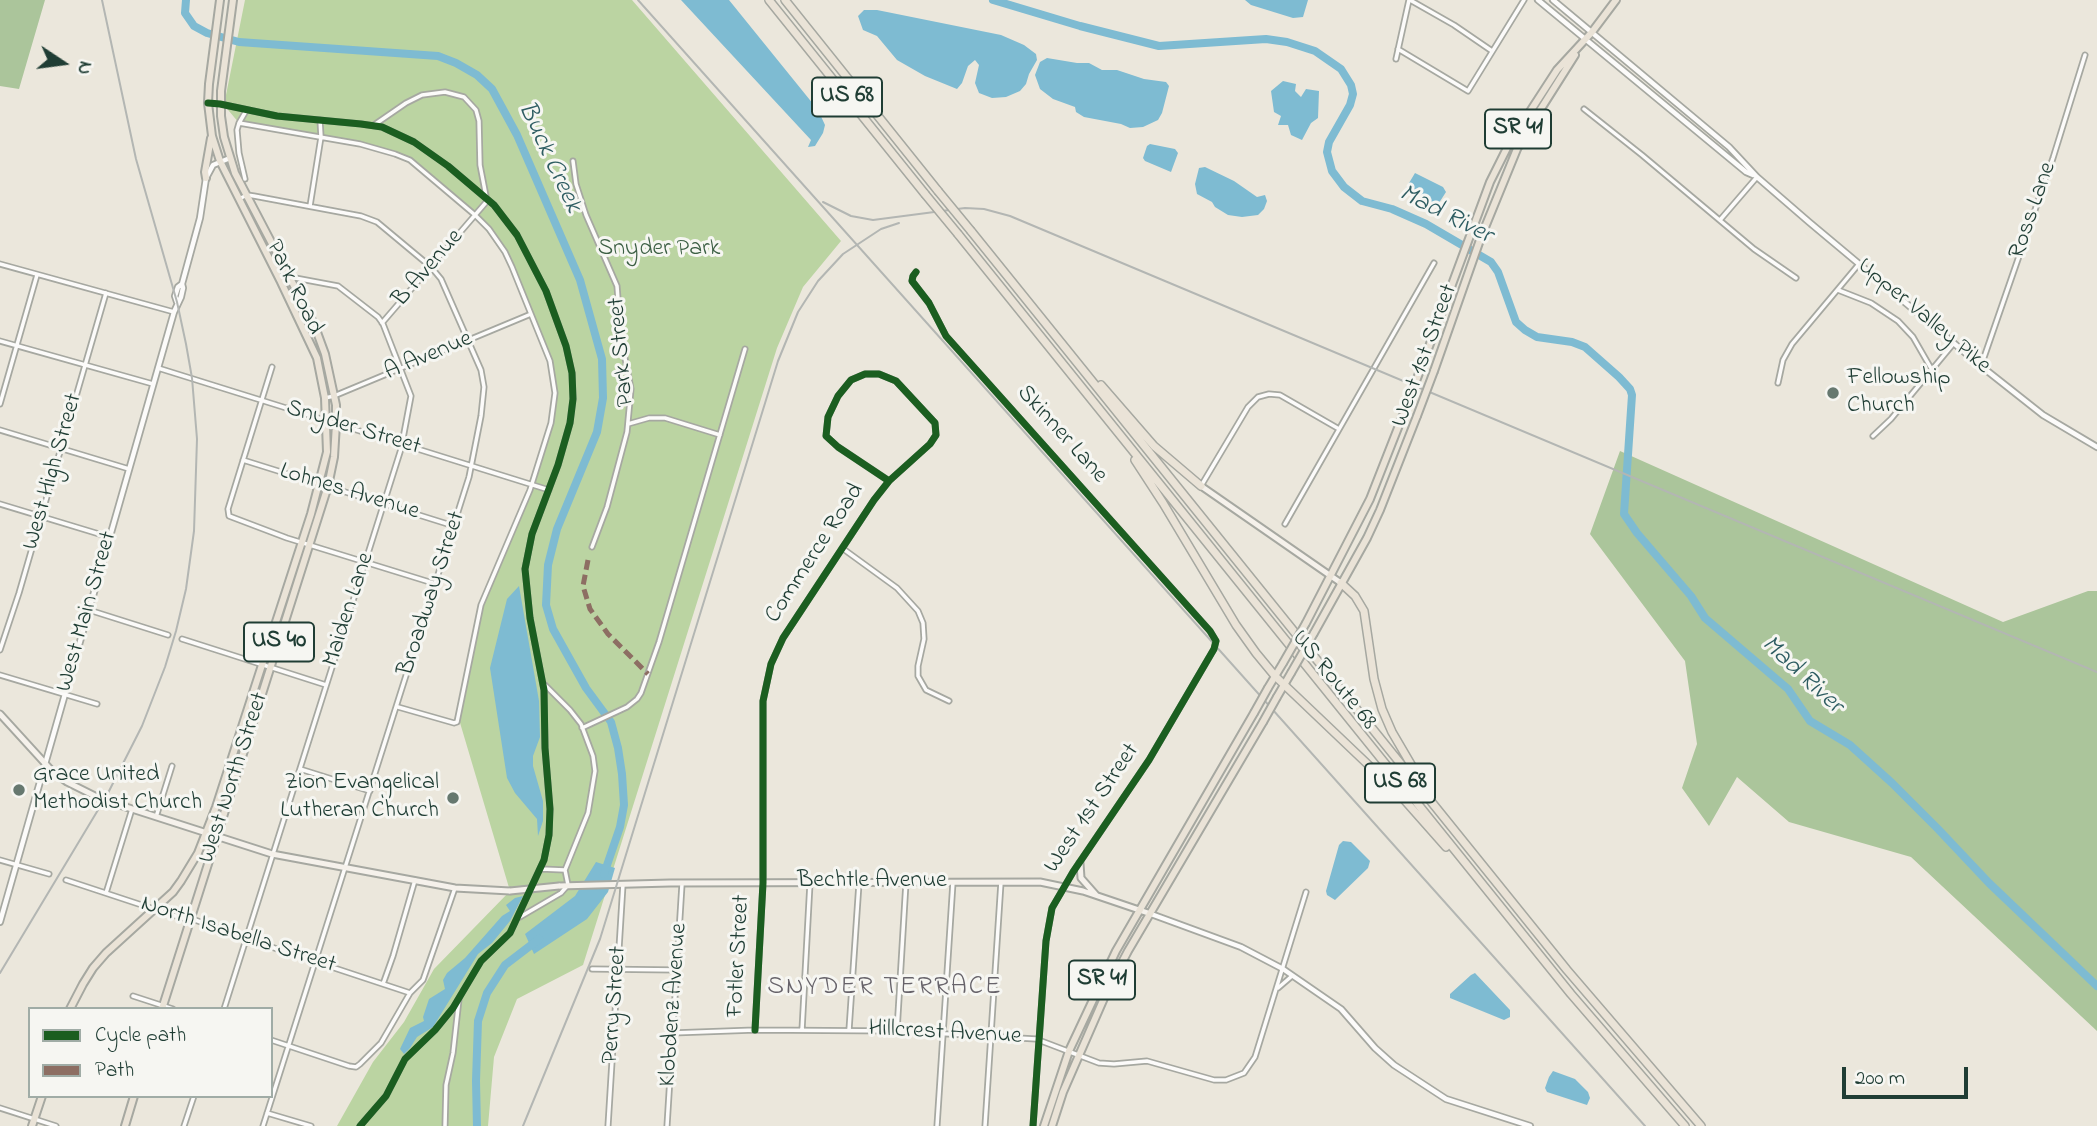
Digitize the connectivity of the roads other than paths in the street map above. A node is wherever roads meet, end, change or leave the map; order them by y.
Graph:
1 (220, 0) edge
2 (233, 0) edge
3 (769, 0) edge
4 (785, 0) edge
5 (1409, 0) edge
6 (1524, 0) edge
7 (1538, 0) edge
8 (1551, 0) edge
9 (1616, 0) edge
10 (1592, 32) junction
11 (1585, 39) junction
12 (1398, 49) junction
13 (1492, 51) junction
14 (2085, 55) dead end
15 (1396, 59) dead end
16 (208, 103) junction
17 (220, 104) junction
18 (1584, 109) dead end
19 (246, 111) junction
20 (320, 120) junction
21 (239, 123) junction
22 (374, 125) junction
23 (212, 136) junction
24 (321, 137) junction
25 (230, 158) junction
26 (220, 161) junction
27 (573, 161) dead end
28 (1757, 177) junction
29 (206, 178) junction
30 (246, 179) dead end
31 (247, 195) junction
32 (487, 198) junction
33 (239, 199) junction
34 (310, 206) junction
35 (475, 215) junction
36 (1720, 220) junction
37 (1434, 263) dead end
38 (0, 264) edge
39 (1859, 264) junction
40 (430, 267) junction
41 (916, 272) dead end
42 (37, 274) junction
43 (290, 277) junction
44 (1796, 278) dead end
45 (281, 282) junction
46 (1838, 290) junction
47 (106, 293) junction
48 (174, 312) junction
49 (531, 314) junction
50 (382, 323) junction
51 (0, 341) edge
52 (467, 341) junction
53 (1954, 344) junction
54 (17, 346) junction
55 (745, 349) dead end
56 (1072, 356) junction
57 (85, 365) junction
58 (1981, 366) junction
59 (272, 367) dead end
60 (158, 368) junction
61 (401, 369) junction
62 (1932, 370) junction
63 (1778, 383) dead end
64 (153, 384) junction
65 (334, 396) junction
66 (326, 398) junction
67 (262, 400) junction
68 (0, 404) edge
69 (327, 421) junction
70 (336, 424) junction
71 (628, 425) junction
72 (1339, 429) junction
73 (0, 430) edge
74 (720, 435) junction
75 (1121, 436) junction
76 (1873, 436) dead end
77 (402, 445) junction
78 (2097, 447) edge
79 (61, 448) junction
80 (243, 460) junction
81 (472, 467) junction
82 (129, 469) junction
83 (889, 481) junction
84 (319, 484) junction
85 (531, 485) junction
86 (328, 486) junction
87 (1201, 486) junction
88 (549, 490) junction
89 (0, 504) edge
90 (384, 504) junction
91 (42, 516) junction
92 (1285, 524) dead end
93 (454, 526) junction
94 (109, 537) junction
95 (301, 543) junction
96 (310, 545) junction
97 (592, 547) dead end
98 (842, 548) junction
99 (365, 562) junction
100 (1331, 575) junction
101 (1340, 583) junction
102 (436, 584) junction
103 (89, 610) junction
104 (1197, 616) joint
105 (168, 635) dead end
106 (182, 639) dead end
107 (0, 650) edge
108 (262, 665) junction
109 (271, 668) junction
110 (0, 675) edge
111 (1275, 676) junction
112 (544, 684) junction
113 (1284, 684) junction
114 (326, 685) junction
115 (64, 695) junction
116 (949, 701) dead end
117 (97, 704) dead end
118 (397, 707) junction
119 (0, 714) edge
120 (582, 728) junction
121 (45, 764) junction
122 (172, 766) dead end
123 (300, 769) junction
124 (370, 791) junction
125 (132, 809) junction
126 (1441, 815) junction
127 (156, 817) junction
128 (207, 833) junction
129 (218, 837) junction
130 (272, 853) junction
131 (0, 860) edge
132 (1080, 863) junction
133 (16, 864) junction
134 (345, 867) junction
135 (541, 869) junction
136 (565, 870) junction
137 (49, 874) dead end
138 (66, 880) dead end
139 (415, 880) junction
140 (906, 882) junction
141 (953, 882) junction
142 (1001, 882) junction
143 (763, 883) junction
144 (810, 883) junction
145 (859, 883) junction
146 (622, 884) junction
147 (682, 884) junction
148 (568, 885) junction
149 (1064, 886) junction
150 (455, 888) junction
151 (1306, 892) dead end
152 (106, 893) junction
153 (1096, 895) junction
154 (1498, 904) junction
155 (154, 909) junction
156 (1140, 910) junction
157 (1151, 914) junction
158 (519, 918) junction
159 (190, 920) junction
160 (0, 922) edge
161 (246, 937) junction
162 (315, 962) junction
163 (592, 969) dead end
164 (1283, 969) junction
165 (618, 970) junction
166 (677, 970) junction
167 (1292, 976) junction
168 (383, 984) junction
169 (1276, 990) junction
170 (410, 993) junction
171 (133, 996) dead end
172 (460, 997) junction
173 (71, 1007) edge
174 (162, 1007) edge
175 (225, 1007) edge
176 (755, 1030) junction
177 (802, 1030) junction
178 (849, 1030) junction
179 (897, 1031) junction
180 (672, 1032) junction
181 (944, 1032) junction
182 (991, 1036) junction
183 (1040, 1040) junction
184 (273, 1041) edge
185 (289, 1045) junction
186 (1069, 1051) junction
187 (1078, 1055) junction
188 (273, 1094) edge
189 (41, 1098) edge
190 (133, 1098) edge
191 (193, 1098) edge
192 (272, 1098) edge
193 (0, 1108) edge
194 (267, 1112) junction
195 (33, 1123) edge
196 (56, 1126) edge
197 (125, 1126) edge
198 (184, 1126) edge
199 (263, 1126) edge
200 (311, 1126) edge
201 (360, 1126) edge
202 (445, 1126) edge
203 (608, 1126) edge
204 (667, 1126) edge
205 (937, 1126) edge
206 (985, 1126) edge
207 (1033, 1126) edge
208 (1044, 1126) edge
209 (1052, 1126) edge
210 (1530, 1126) edge
211 (1685, 1126) edge
212 (1701, 1126) edge

1 - 16 main road, US 40
2 - 17 main road, US 40
3 - 75 highway, US Route 68 / US 68, bridge
4 - 56 highway, US Route 68 / US 68, bridge
5 - 12 street
5 - 13 street
6 - 13 street
7 - 11 street, Upper Valley Pike
8 - 10 street, Upper Valley Pike
9 - 10 main road, West 1st Street / SR 41
10 - 11 main road, West 1st Street / SR 41
10 - 28 street, Upper Valley Pike
11 - 28 street, Upper Valley Pike
11 - 100 main road, West 1st Street / SR 41, bridge
11 - 101 main road, West 1st Street / SR 41, bridge
12 - 13 street
12 - 15 street
14 - 58 street, Ross Lane
16 - 17 street
16 - 23 main road, US 40
17 - 19 street
17 - 25 main road, US 40
18 - 36 street
19 - 20 street
19 - 21 street
20 - 22 street
20 - 24 street
21 - 24 street
21 - 30 street
22 - 32 street
22 - 32 street
23 - 26 main road, US 40
23 - 29 main road
24 - 34 street
24 - 35 street
25 - 26 street
25 - 31 main road, Park Road / US 40
26 - 29 street
26 - 33 main road, Park Road / US 40
27 - 71 street, Park Street
28 - 36 street
28 - 39 street, Upper Valley Pike
29 - 48 street, West Main Street
31 - 33 street
31 - 34 street, Broadway Street
31 - 43 main road, Park Road / US 40
32 - 35 street, B Avenue
32 - 88 street
33 - 45 main road, Park Road / US 40
34 - 40 street, Broadway Street
35 - 40 street, B Avenue
35 - 49 street
36 - 44 street
37 - 72 street, West 1st Street
38 - 42 street
39 - 46 street
39 - 53 street, Upper Valley Pike
40 - 50 street, B Avenue
40 - 52 street, Broadway Street
41 - 104 street, Skinner Lane
42 - 47 street
42 - 54 street
43 - 45 street
43 - 50 street, Maiden Lane
43 - 65 main road, Park Road / US 40
45 - 66 main road, Park Road / US 40
46 - 62 street
46 - 63 street
47 - 48 street
47 - 57 street, West High Street
48 - 60 street, West Main Street
49 - 52 street, A Avenue
49 - 85 street
50 - 61 street, Maiden Lane
51 - 54 street
52 - 61 street, A Avenue
52 - 81 street, Broadway Street
53 - 58 street, Upper Valley Pike
53 - 62 street
54 - 57 street
54 - 68 street
55 - 74 street
56 - 87 highway
56 - 126 highway, US Route 68 / US 68
57 - 64 street
57 - 79 street, West High Street
58 - 78 street, Upper Valley Pike
59 - 67 street
60 - 64 street, West Main Street
60 - 67 street, Snyder Street
61 - 65 street, A Avenue
61 - 77 street, Maiden Lane
62 - 76 street
64 - 82 street, West Main Street
65 - 66 street, A Avenue
65 - 70 main road, Park Road / US 40
66 - 69 main road, Park Road / US 40
67 - 69 street, Snyder Street
67 - 80 street
69 - 70 street, Snyder Street
69 - 84 main road, West North Street / US 40
70 - 77 street, Snyder Street
70 - 86 main road, West North Street / US 40
71 - 74 street
71 - 97 street, Park Street
72 - 87 street
72 - 92 street, West 1st Street
73 - 79 street
74 - 120 street
75 - 111 highway
75 - 154 highway, US Route 68 / US 68
77 - 81 street, Snyder Street
77 - 90 street, Maiden Lane
79 - 82 street
79 - 91 street, West High Street
80 - 84 street, Lohnes Avenue
80 - 95 street
81 - 85 street, Snyder Street
81 - 93 street, Broadway Street
82 - 94 street, West Main Street
83 - 83 street, Commerce Road
83 - 98 street, Commerce Road
84 - 86 street, Lohnes Avenue
84 - 95 main road, West North Street / US 40
85 - 88 street, Snyder Street
85 - 118 street
86 - 90 street, Lohnes Avenue
86 - 96 main road, West North Street / US 40
87 - 100 main road
88 - 112 street
89 - 91 street
90 - 93 street, Lohnes Avenue
90 - 99 street, Maiden Lane
91 - 94 street
91 - 107 street, West High Street
93 - 102 street, Broadway Street
94 - 103 street, West Main Street
95 - 96 street
95 - 108 main road, West North Street / US 40
96 - 99 street
96 - 109 main road, West North Street / US 40
98 - 116 street
98 - 143 street, Commerce Road
99 - 102 street
99 - 114 street, Maiden Lane
100 - 101 main road
100 - 111 main road, West 1st Street / SR 41, bridge
101 - 113 main road, West 1st Street / SR 41, bridge
101 - 126 highway
102 - 118 street, Broadway Street
103 - 105 street
103 - 115 street, West Main Street
104 - 132 street, West 1st Street
106 - 108 street
108 - 109 street
108 - 128 main road, West North Street / US 40
109 - 114 street
109 - 129 main road, West North Street / US 40
110 - 115 street
111 - 113 highway
111 - 156 main road, West 1st Street / SR 41, bridge
112 - 120 street
112 - 135 street
113 - 154 highway
113 - 157 main road, West 1st Street / SR 41, bridge
114 - 123 street, Maiden Lane
115 - 117 street
115 - 121 street, West Main Street
118 - 124 street, Broadway Street
119 - 121 main road, Bechtle Avenue
120 - 136 street
121 - 125 main road, Bechtle Avenue
121 - 133 street, West Main Street
122 - 127 street
123 - 124 street
123 - 130 street, Maiden Lane
124 - 134 street, Broadway Street
125 - 127 main road, Bechtle Avenue
125 - 152 street
126 - 212 highway, US Route 68 / US 68
127 - 128 main road, Bechtle Avenue
128 - 129 main road, Bechtle Avenue
128 - 155 main road, US 40
129 - 130 main road, Bechtle Avenue
129 - 159 main road, West North Street / US 40
130 - 134 main road, Bechtle Avenue
130 - 161 street, Maiden Lane
131 - 133 street
132 - 149 street, West 1st Street
132 - 153 main road
133 - 137 street
133 - 160 street, West Main Street
134 - 139 main road, Bechtle Avenue
134 - 162 street, Broadway Street
135 - 136 street
135 - 158 street
136 - 148 street
138 - 152 street, North Isabella Street
139 - 150 main road, Bechtle Avenue
139 - 168 street
140 - 141 main road, Bechtle Avenue
140 - 145 main road, Bechtle Avenue
140 - 179 street
141 - 142 main road, Bechtle Avenue
141 - 181 street
142 - 149 main road, Bechtle Avenue
142 - 182 street
143 - 144 main road, Bechtle Avenue
143 - 147 main road, Bechtle Avenue
143 - 176 street, Fotler Street
144 - 145 main road, Bechtle Avenue
144 - 177 street
145 - 178 street
146 - 147 main road, Bechtle Avenue
146 - 148 main road, Bechtle Avenue
146 - 165 street, Perry Street
147 - 166 street, Klobdenz Avenue
148 - 150 main road, Bechtle Avenue, bridge
148 - 158 street
149 - 153 main road, Bechtle Avenue
149 - 183 street, West 1st Street
150 - 170 street
151 - 164 street, Hillcrest Avenue
152 - 155 street, North Isabella Street
153 - 156 main road, Bechtle Avenue
154 - 211 highway, US Route 68 / US 68
155 - 159 street, North Isabella Street
155 - 173 main road, US 40
156 - 157 main road, Bechtle Avenue
156 - 186 main road, West 1st Street / SR 41
157 - 164 street, Bechtle Avenue
157 - 187 main road, West 1st Street / SR 41
158 - 172 street
159 - 161 street, North Isabella Street
159 - 174 main road, West North Street / US 40
161 - 162 street, North Isabella Street
161 - 175 street, Maiden Lane
162 - 168 street, North Isabella Street
162 - 185 street, Broadway Street
163 - 165 street
164 - 167 street, Bechtle Avenue
164 - 169 street, Hillcrest Avenue
165 - 166 street
165 - 203 street, Perry Street
166 - 180 street, Klobdenz Avenue
167 - 169 street
167 - 210 street, Bechtle Avenue
168 - 170 street, North Isabella Street
169 - 187 street, Hillcrest Avenue
170 - 185 street
171 - 174 street
172 - 201 street
172 - 202 street
176 - 177 street, Hillcrest Avenue
176 - 180 street, Hillcrest Avenue
177 - 178 street, Hillcrest Avenue
178 - 179 street, Hillcrest Avenue
179 - 181 street, Hillcrest Avenue
180 - 204 street, Klobdenz Avenue
181 - 182 street, Hillcrest Avenue
181 - 205 street
182 - 183 street, Hillcrest Avenue
182 - 206 street
183 - 186 street, Hillcrest Avenue
183 - 207 street, West 1st Street
184 - 185 street
185 - 188 street, Broadway Street
186 - 187 street, Hillcrest Avenue
186 - 208 main road, West 1st Street / SR 41
187 - 209 main road, West 1st Street / SR 41
189 - 195 main road
190 - 197 main road
191 - 198 street
192 - 194 street, Broadway Street
193 - 195 street
194 - 199 street, Broadway Street
194 - 200 street
195 - 196 street

